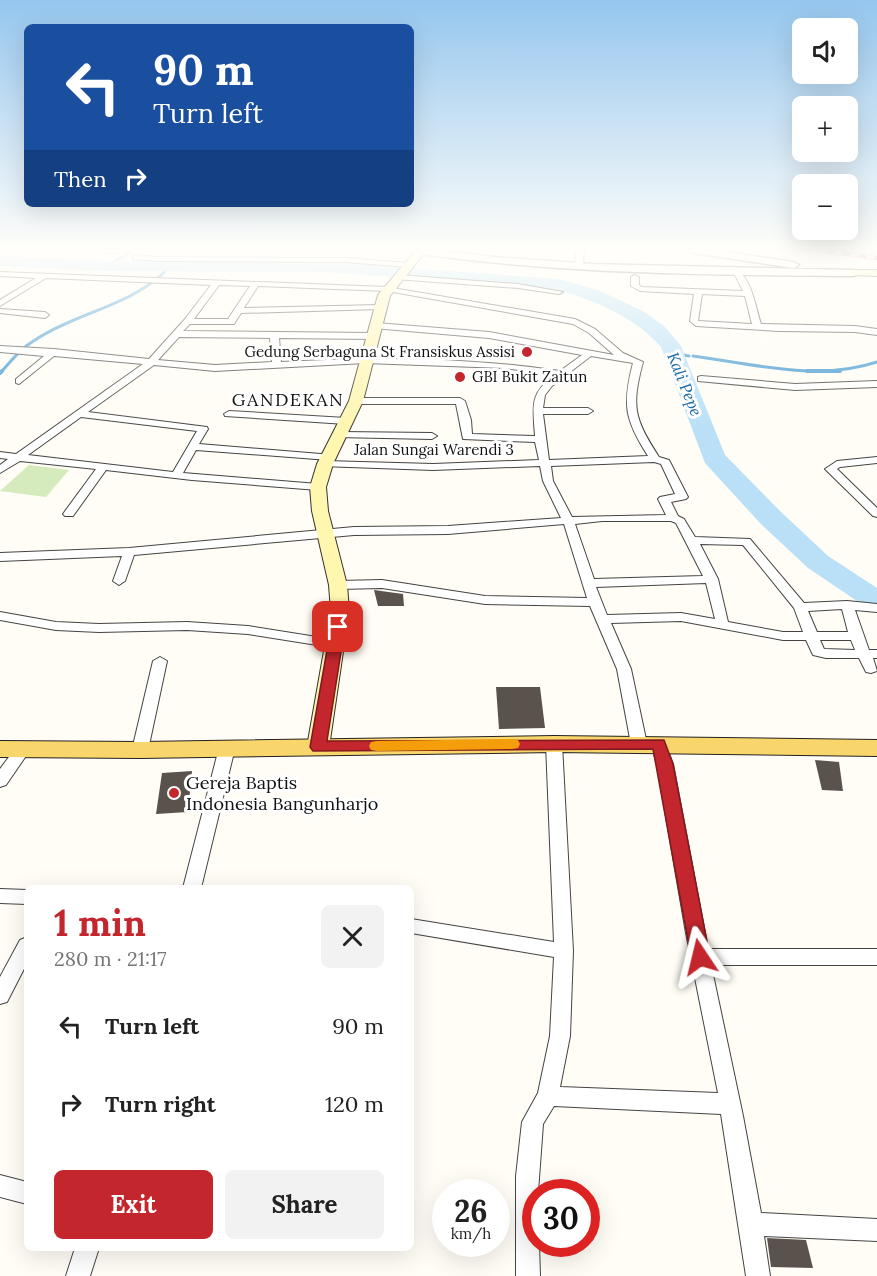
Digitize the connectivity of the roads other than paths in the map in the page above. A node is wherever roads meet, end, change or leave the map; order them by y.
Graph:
1 (197, 310) edge
2 (356, 310) edge
3 (379, 310) edge
4 (536, 310) edge
5 (696, 310) edge
6 (752, 310) edge
7 (0, 311) edge
8 (240, 311) joint
9 (45, 315) dead end
10 (313, 316) junction
11 (188, 321) junction
12 (757, 327) junction
13 (374, 331) junction
14 (877, 332) edge
15 (176, 334) junction
16 (274, 335) junction
17 (310, 335) junction
18 (0, 350) edge
19 (54, 352) junction
20 (588, 354) junction
21 (621, 359) junction
22 (365, 360) junction
23 (150, 364) junction
24 (277, 365) junction
25 (563, 374) junction
26 (701, 379) dead end
27 (19, 381) dead end
28 (877, 384) edge
29 (356, 401) junction
30 (538, 411) junction
31 (588, 411) dead end
32 (80, 414) junction
33 (229, 414) dead end
34 (343, 428) junction
35 (432, 436) dead end
36 (540, 439) junction
37 (191, 447) junction
38 (0, 455) edge
39 (16, 457) junction
40 (655, 459) junction
41 (877, 460) edge
42 (327, 461) junction
43 (544, 463) junction
44 (104, 466) junction
45 (0, 470) edge
46 (177, 474) junction
47 (318, 487) junction
48 (69, 514) dead end
49 (877, 514) edge
50 (673, 518) junction
51 (568, 521) junction
52 (326, 534) junction
53 (692, 540) junction
54 (129, 552) junction
55 (0, 557) edge
56 (712, 579) junction
57 (119, 581) dead end
58 (589, 583) junction
59 (338, 585) junction
60 (595, 602) junction
61 (847, 605) junction
62 (800, 607) junction
63 (877, 608) edge
64 (0, 616) edge
65 (603, 619) junction
66 (722, 624) junction
67 (810, 636) junction
68 (856, 636) junction
69 (336, 644) junction
70 (870, 654) edge
71 (160, 661) dead end
72 (871, 669) dead end
73 (554, 744) junction
74 (649, 744) junction
75 (318, 747) junction
76 (227, 748) junction
77 (877, 748) edge
78 (11, 750) edge
79 (140, 750) junction
80 (0, 781) edge
81 (193, 885) edge
82 (0, 896) edge
83 (24, 897) edge
84 (414, 926) edge
85 (24, 951) edge
86 (564, 951) junction
87 (700, 957) junction
88 (877, 957) edge
89 (0, 996) edge
90 (548, 1096) junction
91 (730, 1104) junction
92 (0, 1186) edge
93 (24, 1192) edge
94 (752, 1224) junction
95 (877, 1230) edge
96 (86, 1251) edge
97 (78, 1276) edge
98 (528, 1276) edge
99 (758, 1276) edge

1 - 11 street
2 - 10 street
3 - 13 main road
4 - 21 street
5 - 12 street
6 - 12 street
7 - 9 street
8 - 10 street
8 - 11 street
10 - 17 street
11 - 15 street
12 - 14 street
13 - 17 street
13 - 20 street
13 - 22 main road
15 - 16 street
15 - 23 street
16 - 17 street
16 - 24 street
18 - 19 street
19 - 23 street
19 - 27 street
20 - 21 street
20 - 25 street
21 - 40 street
22 - 24 street
22 - 25 street
22 - 29 main road
23 - 24 street
23 - 32 street
25 - 30 street
26 - 28 street
29 - 34 main road
29 - 36 street
30 - 31 street
30 - 36 street
32 - 37 street
32 - 39 street
33 - 34 street
34 - 35 street
34 - 42 main road
36 - 43 street
37 - 42 street, Jalan Sungai Warendi 3
37 - 46 street
38 - 39 street
39 - 44 street
39 - 45 street
40 - 43 street, Jalan Sungai Warendi 3
40 - 50 street
41 - 49 street
42 - 43 street, Jalan Sungai Warendi 3
42 - 47 main road
43 - 51 street
44 - 46 street
44 - 48 street
46 - 47 street
47 - 52 main road
50 - 51 street
50 - 53 street
51 - 52 street
51 - 58 street
52 - 54 street
52 - 59 main road
53 - 56 street
53 - 62 street
54 - 55 street
54 - 57 street
56 - 58 street
56 - 66 street
58 - 60 street
59 - 60 street
59 - 69 main road
60 - 65 street
61 - 62 street
61 - 63 street
61 - 68 street
62 - 67 street
64 - 69 street
65 - 66 street
65 - 74 street
66 - 67 street
67 - 68 street
67 - 70 street
68 - 70 street
69 - 75 main road
70 - 72 street
71 - 79 street
73 - 74 main road
73 - 75 main road
73 - 86 street
74 - 77 main road
74 - 87 street
75 - 76 main road
76 - 79 main road
76 - 81 street
78 - 79 main road
78 - 80 street
82 - 83 street
84 - 86 street
85 - 89 street
86 - 90 street
87 - 88 street
87 - 91 street
90 - 91 street
90 - 98 street
91 - 94 street
92 - 93 street
94 - 95 street
94 - 99 street
96 - 97 street

